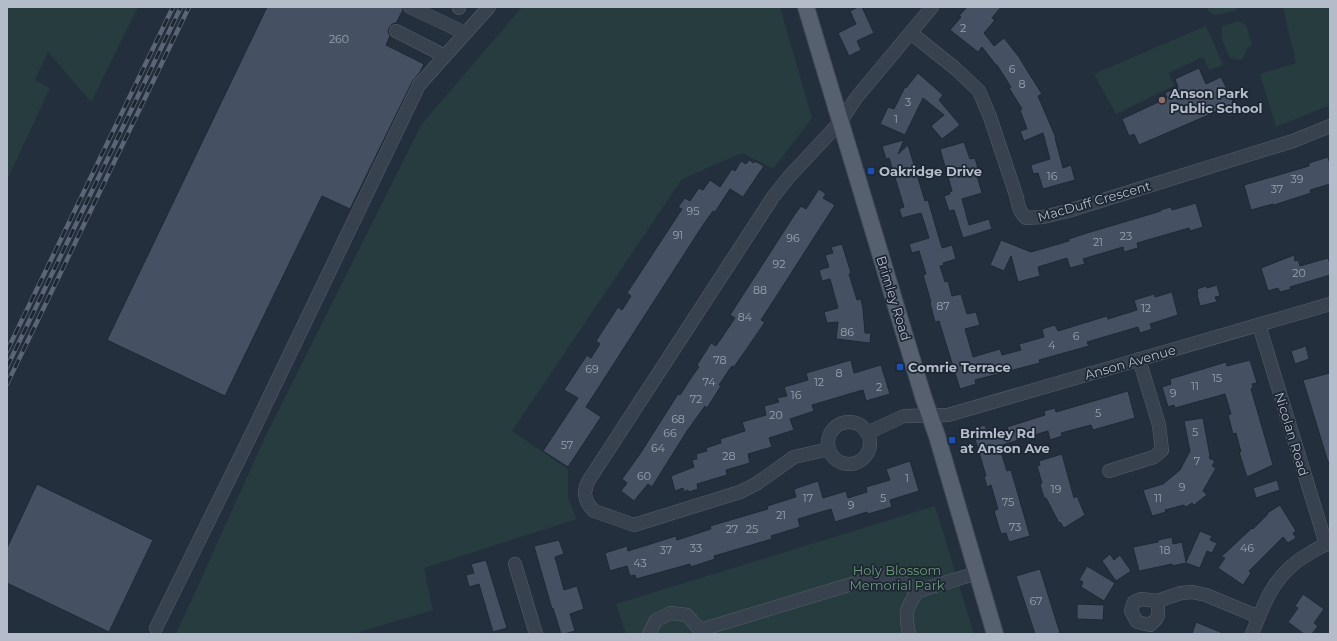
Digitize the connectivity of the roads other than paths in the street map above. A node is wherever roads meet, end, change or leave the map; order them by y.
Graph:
1 (410, 7) edge
2 (489, 7) edge
3 (806, 7) edge
4 (932, 7) edge
5 (396, 31) dead end
6 (466, 33) junction
7 (911, 33) junction
8 (445, 56) junction
9 (841, 121) junction
10 (1330, 126) edge
11 (1330, 304) edge
12 (1259, 325) junction
13 (1138, 359) junction
14 (930, 415) junction
15 (867, 433) junction
16 (828, 449) junction
17 (1109, 471) dead end
18 (1328, 544) edge
19 (515, 564) dead end
20 (977, 573) junction
21 (918, 591) junction
22 (1157, 602) dead end
23 (1259, 617) junction
24 (156, 628) dead end
25 (700, 632) edge
26 (536, 634) edge
27 (649, 634) edge
28 (909, 634) edge
29 (995, 634) edge
30 (1252, 634) edge

1 - 6 street
2 - 6 street
3 - 9 main road, Brimley Road
4 - 7 street
5 - 8 street
6 - 8 street
7 - 9 street
7 - 10 street, MacDuff Crescent
8 - 24 street
9 - 14 main road, Brimley Road
9 - 16 street
11 - 12 street, Anson Avenue
12 - 13 street, Anson Avenue
12 - 18 street, Nicolan Road
13 - 14 street, Anson Avenue
13 - 17 street
14 - 15 street
14 - 20 main road, Brimley Road
15 - 16 street
15 - 16 street
18 - 23 street
19 - 26 street
20 - 21 street
20 - 29 main road, Brimley Road
21 - 25 street
21 - 28 street
22 - 23 street
23 - 30 street
25 - 27 street

